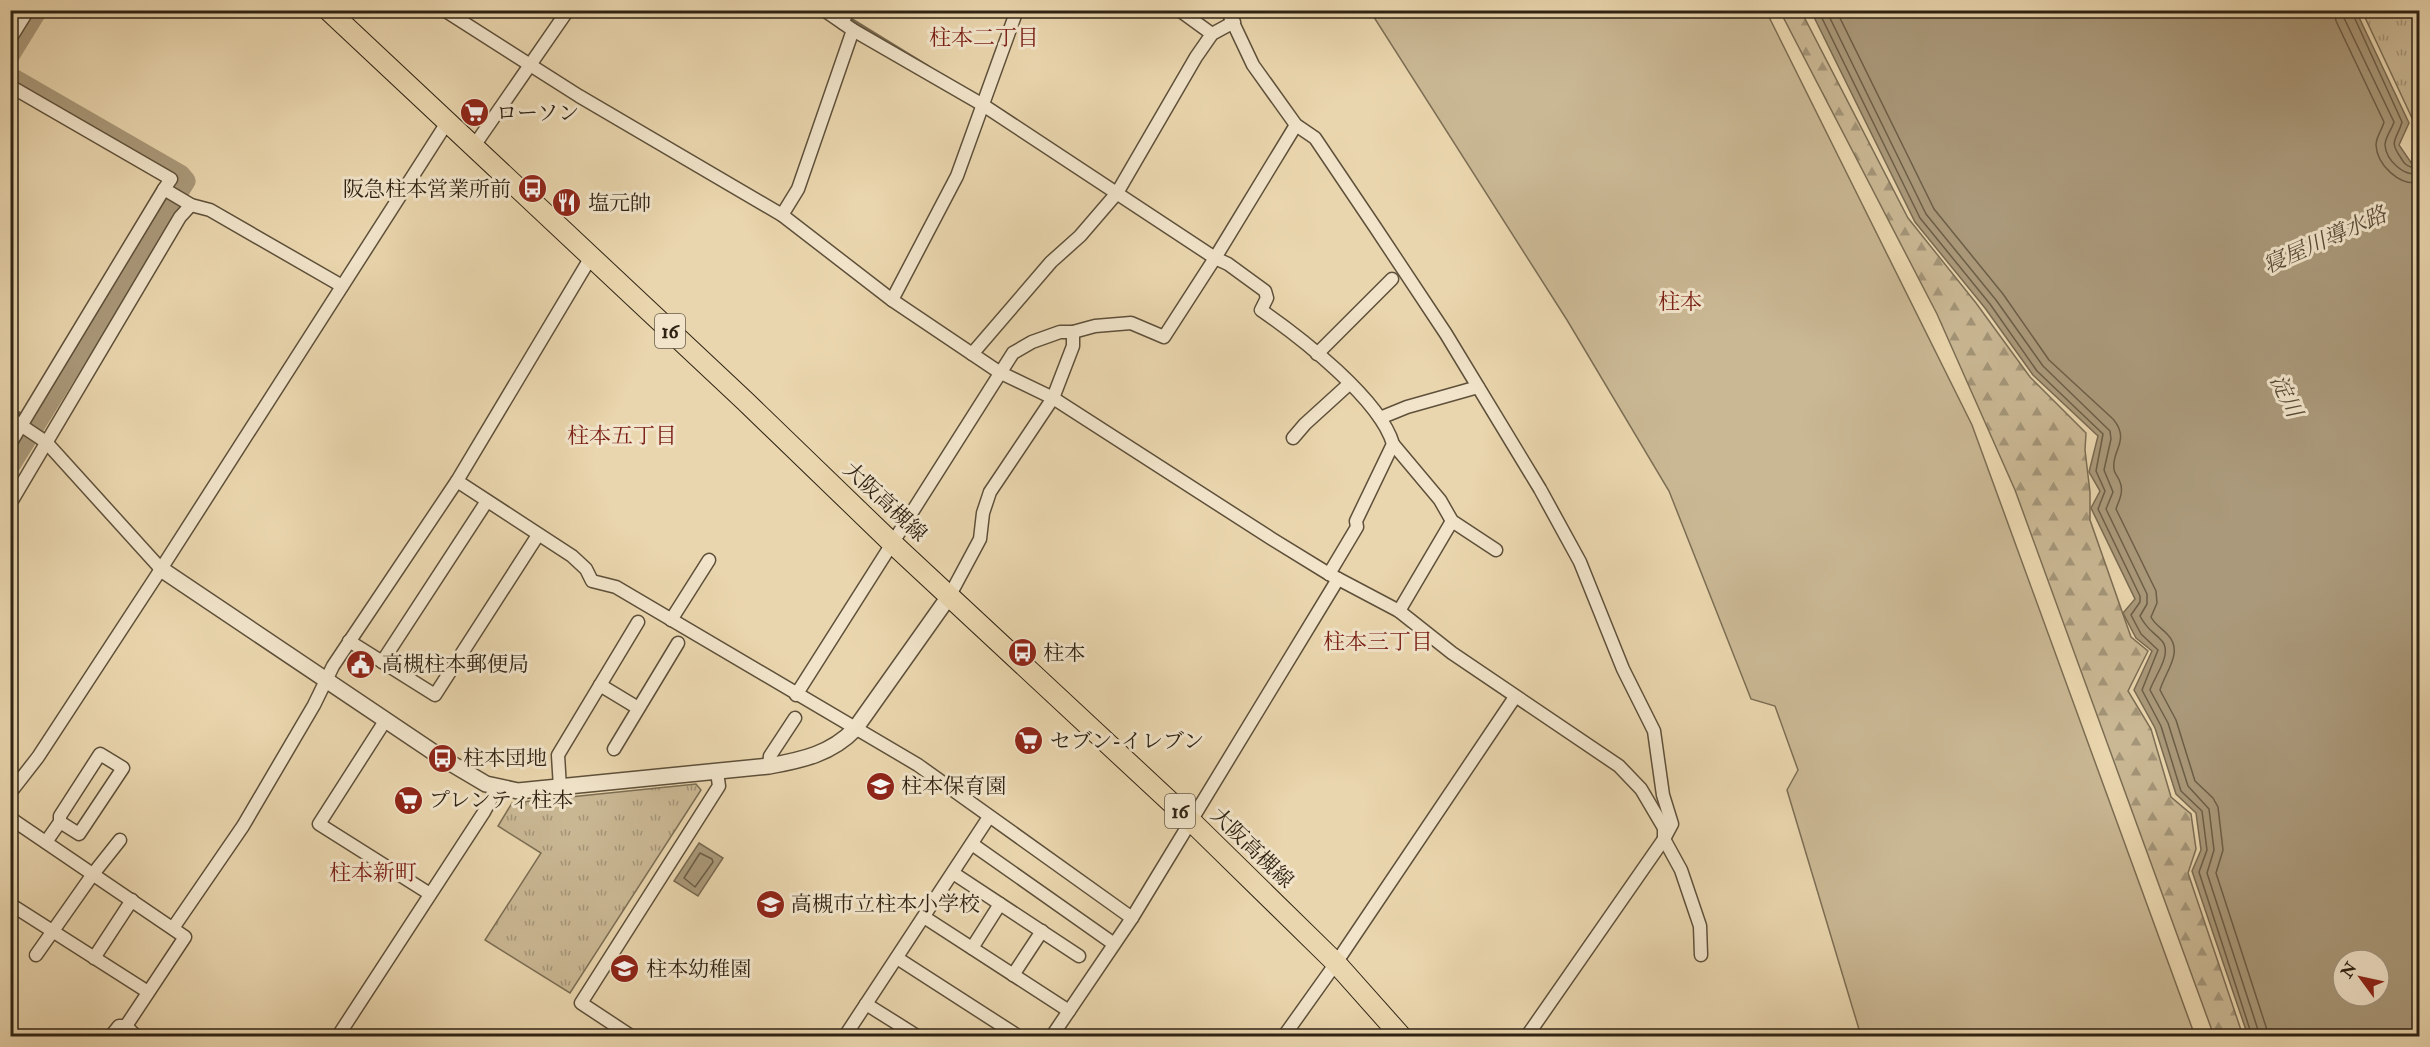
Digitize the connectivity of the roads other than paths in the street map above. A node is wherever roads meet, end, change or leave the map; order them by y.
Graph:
1 (28, 10) edge
2 (328, 10) edge
3 (444, 10) edge
4 (568, 10) edge
5 (824, 10) edge
6 (1017, 10) edge
7 (1227, 10) edge
8 (1179, 11) edge
9 (847, 21) edge
10 (1234, 22) junction
11 (1212, 34) junction
12 (10, 39) edge
13 (530, 65) junction
14 (10, 86) edge
15 (983, 105) junction
16 (448, 121) junction
17 (1296, 125) junction
18 (474, 146) junction
19 (164, 189) junction
20 (1117, 193) junction
21 (191, 205) junction
22 (782, 215) junction
23 (591, 257) junction
24 (1215, 258) junction
25 (1392, 279) dead end
26 (342, 286) junction
27 (892, 300) junction
28 (1073, 332) junction
29 (972, 354) junction
30 (1317, 354) junction
31 (999, 372) junction
32 (1349, 384) junction
33 (1478, 387) junction
34 (1053, 398) junction
35 (10, 418) edge
36 (1380, 418) junction
37 (22, 425) junction
38 (1293, 438) dead end
39 (46, 442) junction
40 (10, 444) edge
41 (1393, 444) junction
42 (457, 481) junction
43 (487, 501) junction
44 (10, 504) edge
45 (1452, 521) junction
46 (538, 536) junction
47 (891, 542) junction
48 (1496, 550) dead end
49 (709, 560) dead end
50 (161, 569) junction
51 (1333, 576) junction
52 (950, 595) junction
53 (1399, 611) junction
54 (671, 620) junction
55 (638, 622) dead end
56 (349, 642) junction
57 (678, 643) dead end
58 (382, 662) junction
59 (327, 681) junction
60 (600, 685) junction
61 (796, 695) junction
62 (1515, 697) junction
63 (638, 708) junction
64 (795, 718) dead end
65 (385, 721) junction
66 (855, 729) junction
67 (614, 749) dead end
68 (769, 766) junction
69 (717, 772) junction
70 (497, 788) junction
71 (560, 788) junction
72 (10, 793) edge
73 (989, 817) junction
74 (10, 818) edge
75 (60, 822) junction
76 (1192, 822) junction
77 (1664, 839) junction
78 (120, 840) dead end
79 (46, 842) junction
80 (972, 844) junction
81 (953, 873) junction
82 (93, 874) junction
83 (430, 894) junction
84 (132, 900) junction
85 (10, 904) edge
86 (1000, 904) junction
87 (924, 917) junction
88 (1132, 918) junction
89 (173, 928) junction
90 (53, 929) junction
91 (1042, 931) junction
92 (1114, 944) junction
93 (972, 948) junction
94 (36, 954) dead end
95 (1701, 955) dead end
96 (1079, 956) dead end
97 (94, 957) junction
98 (897, 958) junction
99 (1336, 963) junction
100 (1013, 975) junction
101 (148, 993) junction
102 (867, 1004) junction
103 (1069, 1011) junction
104 (126, 1026) junction
105 (111, 1036) edge
106 (136, 1036) edge
107 (338, 1036) edge
108 (631, 1036) edge
109 (845, 1036) edge
110 (917, 1036) edge
111 (1018, 1036) edge
112 (1052, 1036) edge
113 (1284, 1036) edge
114 (1401, 1036) edge
115 (1527, 1036) edge

1 - 12 street
2 - 16 main road, 大阪高槻線 / 16
3 - 13 street
4 - 13 street
5 - 9 street
6 - 15 street
7 - 10 street
8 - 11 street
9 - 15 street
9 - 22 street
10 - 11 street
10 - 17 street
11 - 20 street
13 - 18 street
13 - 22 street
14 - 19 street
15 - 20 street
15 - 27 street
16 - 18 main road, 大阪高槻線 / 16
16 - 26 street
17 - 24 street
17 - 33 street
18 - 23 main road, 大阪高槻線 / 16
19 - 21 street
19 - 37 street
20 - 24 street
20 - 29 street
21 - 26 street
21 - 39 street
22 - 27 street
23 - 42 street
23 - 47 main road, 大阪高槻線 / 16
24 - 28 street
24 - 30 street
25 - 30 street
26 - 50 street
27 - 29 street
28 - 31 street
28 - 34 street
29 - 31 street
30 - 32 street
31 - 34 street
31 - 47 street
32 - 36 street
32 - 38 street
33 - 36 street
33 - 77 street
34 - 51 street
34 - 52 street
35 - 37 street
36 - 41 street
37 - 39 street
37 - 40 street
39 - 44 street
39 - 50 street
41 - 45 street
41 - 51 street
42 - 43 street
42 - 56 street
43 - 46 street
43 - 58 street
45 - 48 street
45 - 53 street
46 - 54 street
46 - 58 street
47 - 52 main road, 大阪高槻線 / 16
47 - 61 street
49 - 54 street
50 - 59 street
50 - 72 street
51 - 53 street
51 - 76 street
52 - 66 street
52 - 76 main road, 大阪高槻線 / 16
53 - 62 street
54 - 61 street
55 - 60 street
56 - 58 street
56 - 59 street
57 - 63 street
59 - 65 street
59 - 89 street
60 - 63 street
60 - 71 street
61 - 66 street
62 - 77 street
62 - 99 street
63 - 67 street
64 - 68 street
65 - 70 street
65 - 83 street
66 - 68 street
66 - 73 street
68 - 69 street
69 - 71 street
69 - 108 street
70 - 71 street
70 - 83 street
73 - 80 street
73 - 88 street
74 - 79 street
75 - 75 street
75 - 79 street
76 - 88 street
76 - 99 main road, 大阪高槻線 / 16
77 - 95 street
77 - 115 street
78 - 82 street
79 - 82 street
80 - 81 street
80 - 92 street
81 - 86 street
81 - 87 street
82 - 84 street
82 - 90 street
83 - 107 street
84 - 89 street
84 - 97 street
85 - 90 street
86 - 91 street
86 - 93 street
87 - 93 street
87 - 98 street
88 - 92 street
89 - 101 street
90 - 94 street
90 - 97 street
91 - 96 street
91 - 100 street
92 - 103 street
93 - 100 street
97 - 101 street
98 - 102 street
98 - 111 street
99 - 113 street
99 - 114 main road, 大阪高槻線 / 16
100 - 103 street
101 - 104 street
102 - 109 street
102 - 110 street
103 - 112 street
104 - 105 street
104 - 106 street

